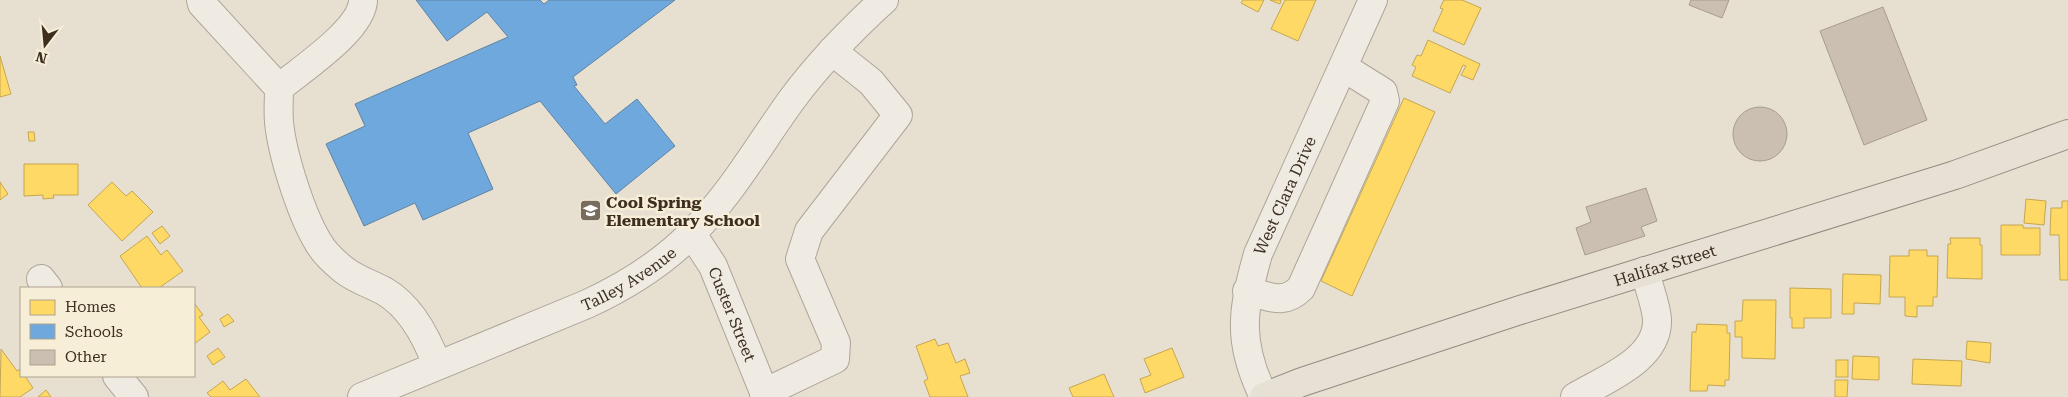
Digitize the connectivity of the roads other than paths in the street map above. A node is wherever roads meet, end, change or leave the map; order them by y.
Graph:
1 (201, 0) edge
2 (362, 0) edge
3 (884, 0) edge
4 (1374, 0) edge
5 (832, 51) junction
6 (1343, 67) junction
7 (279, 88) junction
8 (2068, 134) edge
9 (692, 234) junction
10 (1645, 271) junction
11 (1247, 290) junction
12 (437, 365) junction
13 (118, 377) edge
14 (1603, 390) edge
15 (765, 395) edge
16 (134, 397) edge
17 (362, 397) edge
18 (1264, 397) edge
19 (1575, 397) edge

1 - 7 street
2 - 7 street
3 - 5 street, Talley Avenue
4 - 6 street, West Clara Drive
5 - 9 street, Talley Avenue
5 - 15 street
6 - 11 street, West Clara Drive
6 - 11 street
7 - 12 street
8 - 10 main road, Halifax Street
9 - 12 street, Talley Avenue
9 - 15 street, Custer Street
10 - 14 street
10 - 18 main road, Halifax Street
11 - 18 street, West Clara Drive
12 - 17 street, Talley Avenue
13 - 16 street
14 - 19 street

